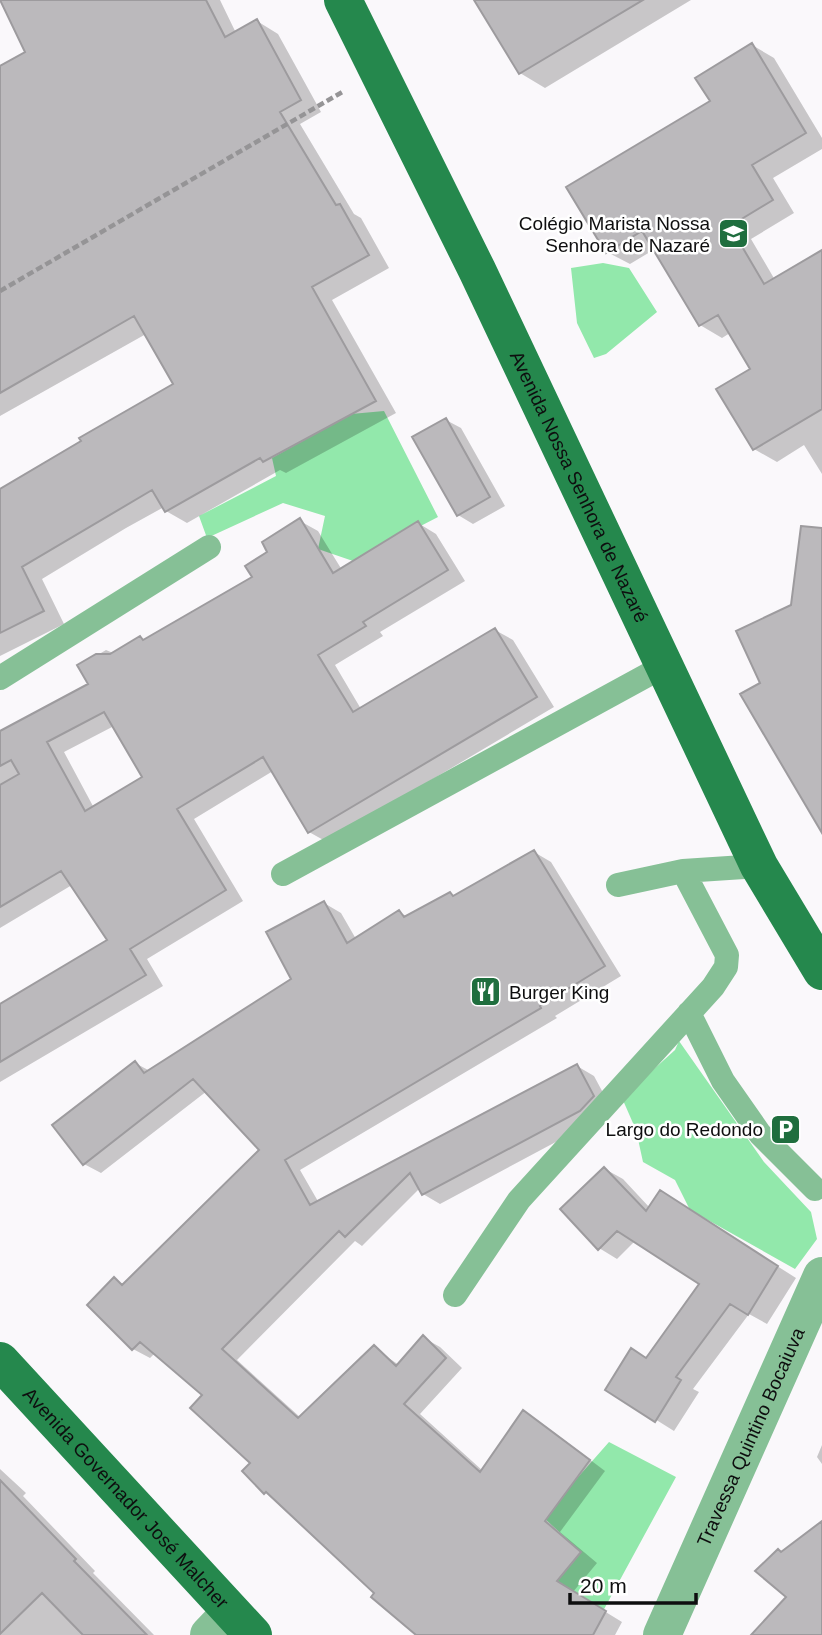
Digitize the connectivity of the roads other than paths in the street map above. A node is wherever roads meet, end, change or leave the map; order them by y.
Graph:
1 (343, 0) edge
2 (209, 547) dead end
3 (664, 666) junction
4 (0, 678) edge
5 (759, 866) junction
6 (683, 871) junction
7 (284, 874) dead end
8 (618, 885) dead end
9 (822, 971) edge
10 (690, 1013) junction
11 (815, 1189) dead end
12 (822, 1276) edge
13 (455, 1295) dead end
14 (0, 1361) edge
15 (231, 1627) edge
16 (663, 1635) edge

1 - 3 main road, Avenida Nossa Senhora de Nazaré
2 - 4 lane
3 - 5 main road, Avenida Nossa Senhora de Nazaré
3 - 7 lane
5 - 6 lane
5 - 9 main road, Avenida Nossa Senhora de Nazaré
6 - 8 lane
6 - 10 lane
10 - 11 lane
10 - 13 lane
12 - 16 street, Travessa Quintino Bocaiuva
14 - 15 main road, Avenida Governador José Malcher

